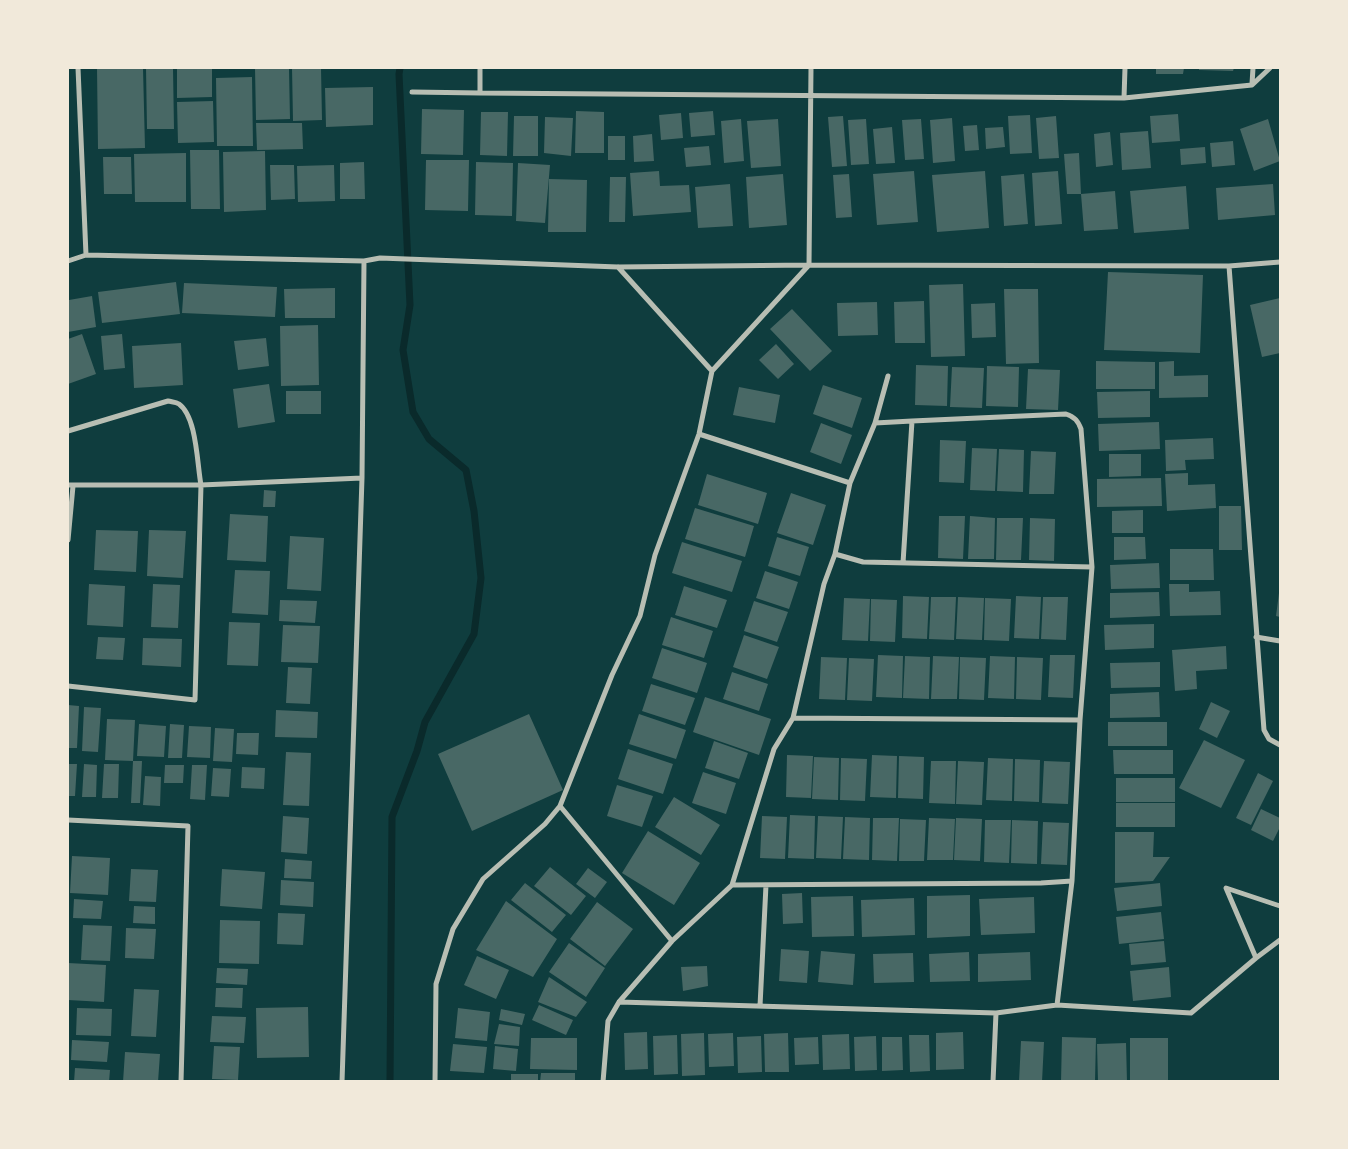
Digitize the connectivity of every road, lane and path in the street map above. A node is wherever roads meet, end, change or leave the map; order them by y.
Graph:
1 (78, 68) edge
2 (480, 68) edge
3 (811, 68) edge
4 (1125, 68) edge
5 (1253, 68) edge
6 (1270, 68) edge
7 (1252, 84) junction
8 (412, 92) dead end
9 (480, 93) junction
10 (811, 94) junction
11 (1124, 98) junction
12 (86, 255) junction
13 (68, 261) edge
14 (364, 261) junction
15 (1280, 262) edge
16 (809, 264) junction
17 (1229, 266) junction
18 (618, 267) junction
19 (712, 371) junction
20 (888, 376) dead end
21 (912, 421) junction
22 (875, 423) junction
23 (68, 431) edge
24 (699, 434) junction
25 (362, 478) junction
26 (850, 483) junction
27 (201, 485) junction
28 (70, 486) edge
29 (68, 540) edge
30 (835, 554) junction
31 (903, 564) junction
32 (1092, 568) junction
33 (1256, 637) junction
34 (1280, 641) edge
35 (68, 686) edge
36 (793, 718) junction
37 (1080, 720) junction
38 (1280, 745) edge
39 (560, 806) junction
40 (68, 820) edge
41 (1072, 881) junction
42 (732, 885) junction
43 (766, 885) junction
44 (1280, 906) edge
45 (1280, 940) edge
46 (672, 941) junction
47 (1256, 958) junction
48 (619, 1002) junction
49 (1057, 1005) junction
50 (760, 1006) junction
51 (996, 1013) junction
52 (181, 1082) edge
53 (342, 1082) edge
54 (436, 1082) edge
55 (604, 1082) edge
56 (993, 1082) edge

1 - 12 street
2 - 9 street
3 - 10 street
4 - 11 street
5 - 7 street
6 - 7 street
7 - 11 street
8 - 9 street
9 - 10 street
10 - 11 street
10 - 16 street
12 - 13 street
12 - 14 street
14 - 18 street
14 - 25 street
15 - 17 street
16 - 17 street
16 - 18 street
16 - 19 street
17 - 33 street
18 - 19 street
19 - 24 street
20 - 22 street
21 - 22 street
21 - 31 street
21 - 32 street
22 - 26 street
23 - 27 street
24 - 26 street
24 - 39 street
25 - 27 street
25 - 53 street
26 - 30 street
27 - 28 street
27 - 35 street
28 - 29 street
30 - 31 street
30 - 36 street
31 - 32 street
32 - 37 street
33 - 34 street
33 - 38 street
36 - 37 street
36 - 42 street
37 - 41 street
39 - 46 street
39 - 54 street
40 - 52 street
41 - 43 street
41 - 49 street
42 - 43 street
42 - 46 street
43 - 50 street
44 - 47 street
45 - 47 street
46 - 48 street
47 - 49 street
48 - 50 street
48 - 55 street
49 - 51 street
50 - 51 street
51 - 56 street

